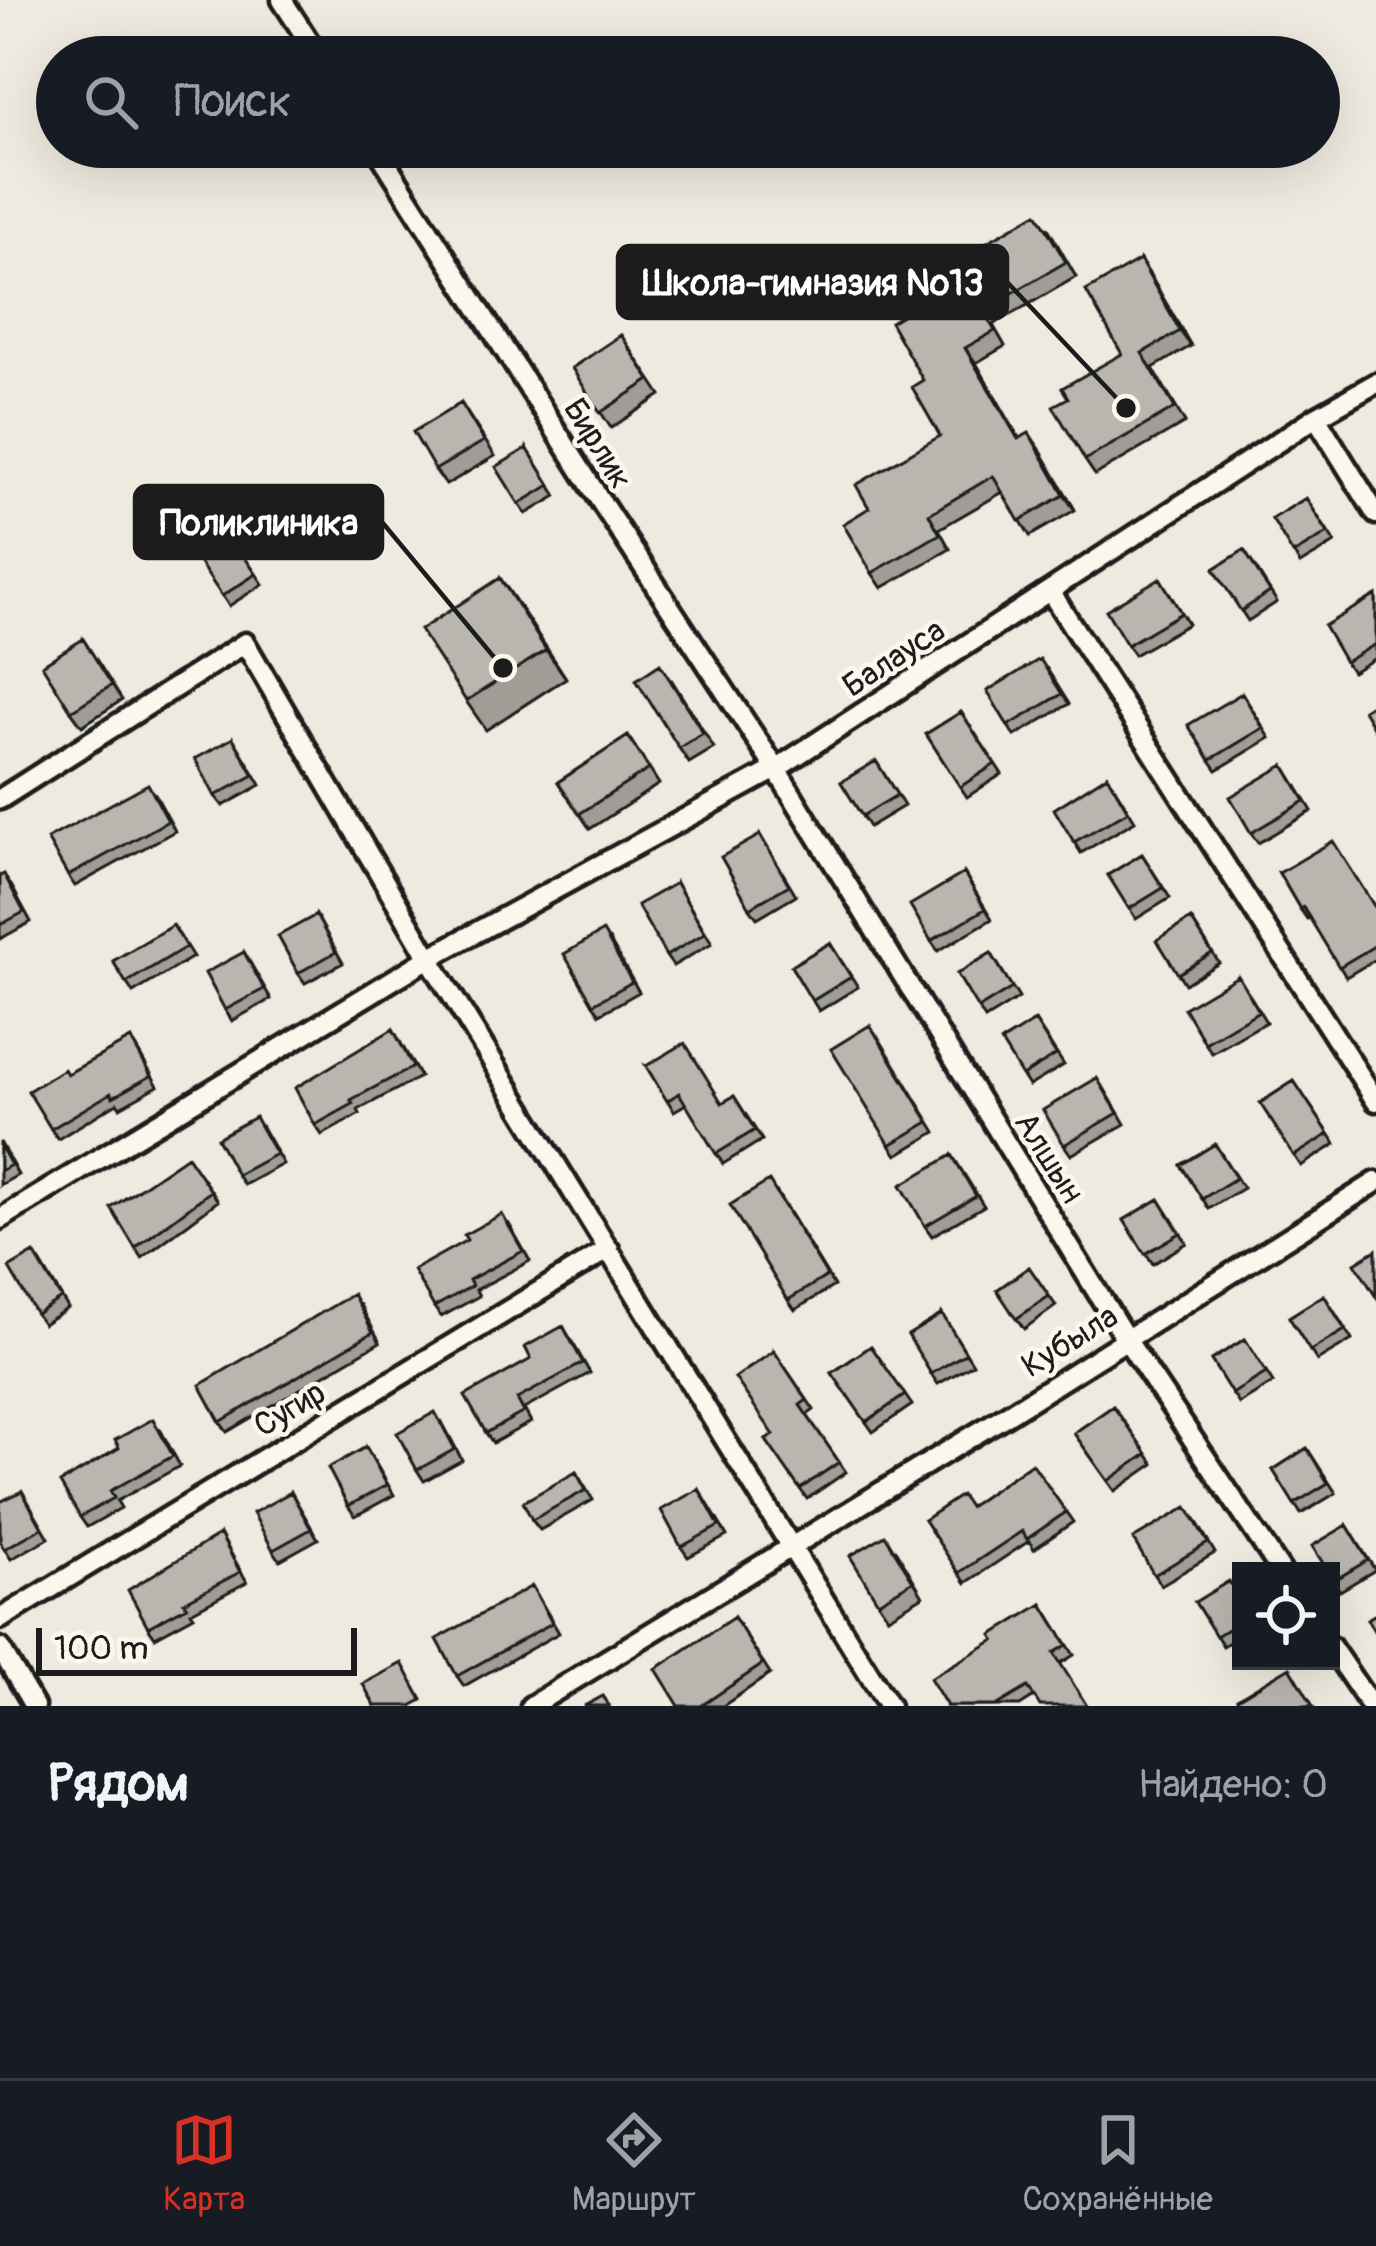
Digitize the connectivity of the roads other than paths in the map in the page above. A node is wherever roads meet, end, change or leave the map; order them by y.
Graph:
1 (282, 0) edge
2 (305, 36) edge
3 (389, 168) edge
4 (1376, 383) edge
5 (1316, 417) junction
6 (1376, 514) edge
7 (1050, 591) junction
8 (776, 769) junction
9 (0, 799) edge
10 (429, 958) junction
11 (1376, 1101) edge
12 (1376, 1182) edge
13 (0, 1220) edge
14 (609, 1249) junction
15 (1126, 1339) junction
16 (792, 1544) junction
17 (1275, 1562) edge
18 (0, 1619) edge
19 (0, 1648) edge
20 (1340, 1660) edge
21 (34, 1706) edge
22 (531, 1706) edge
23 (889, 1706) edge
24 (1371, 1706) edge

1 - 2 street
3 - 8 street, Бирлик
4 - 5 street, Балауса
5 - 6 street
5 - 7 street, Балауса
7 - 8 street, Балауса
7 - 11 street
8 - 10 street, Балауса
8 - 15 street, Алшын
9 - 10 street
10 - 13 street, Балауса
10 - 14 street
12 - 15 street, Кубыла
14 - 16 street
14 - 18 street, Сугир
15 - 16 street, Кубыла
15 - 17 street, Алшын
16 - 22 street, Кубыла
16 - 23 street
19 - 21 street
20 - 24 street

